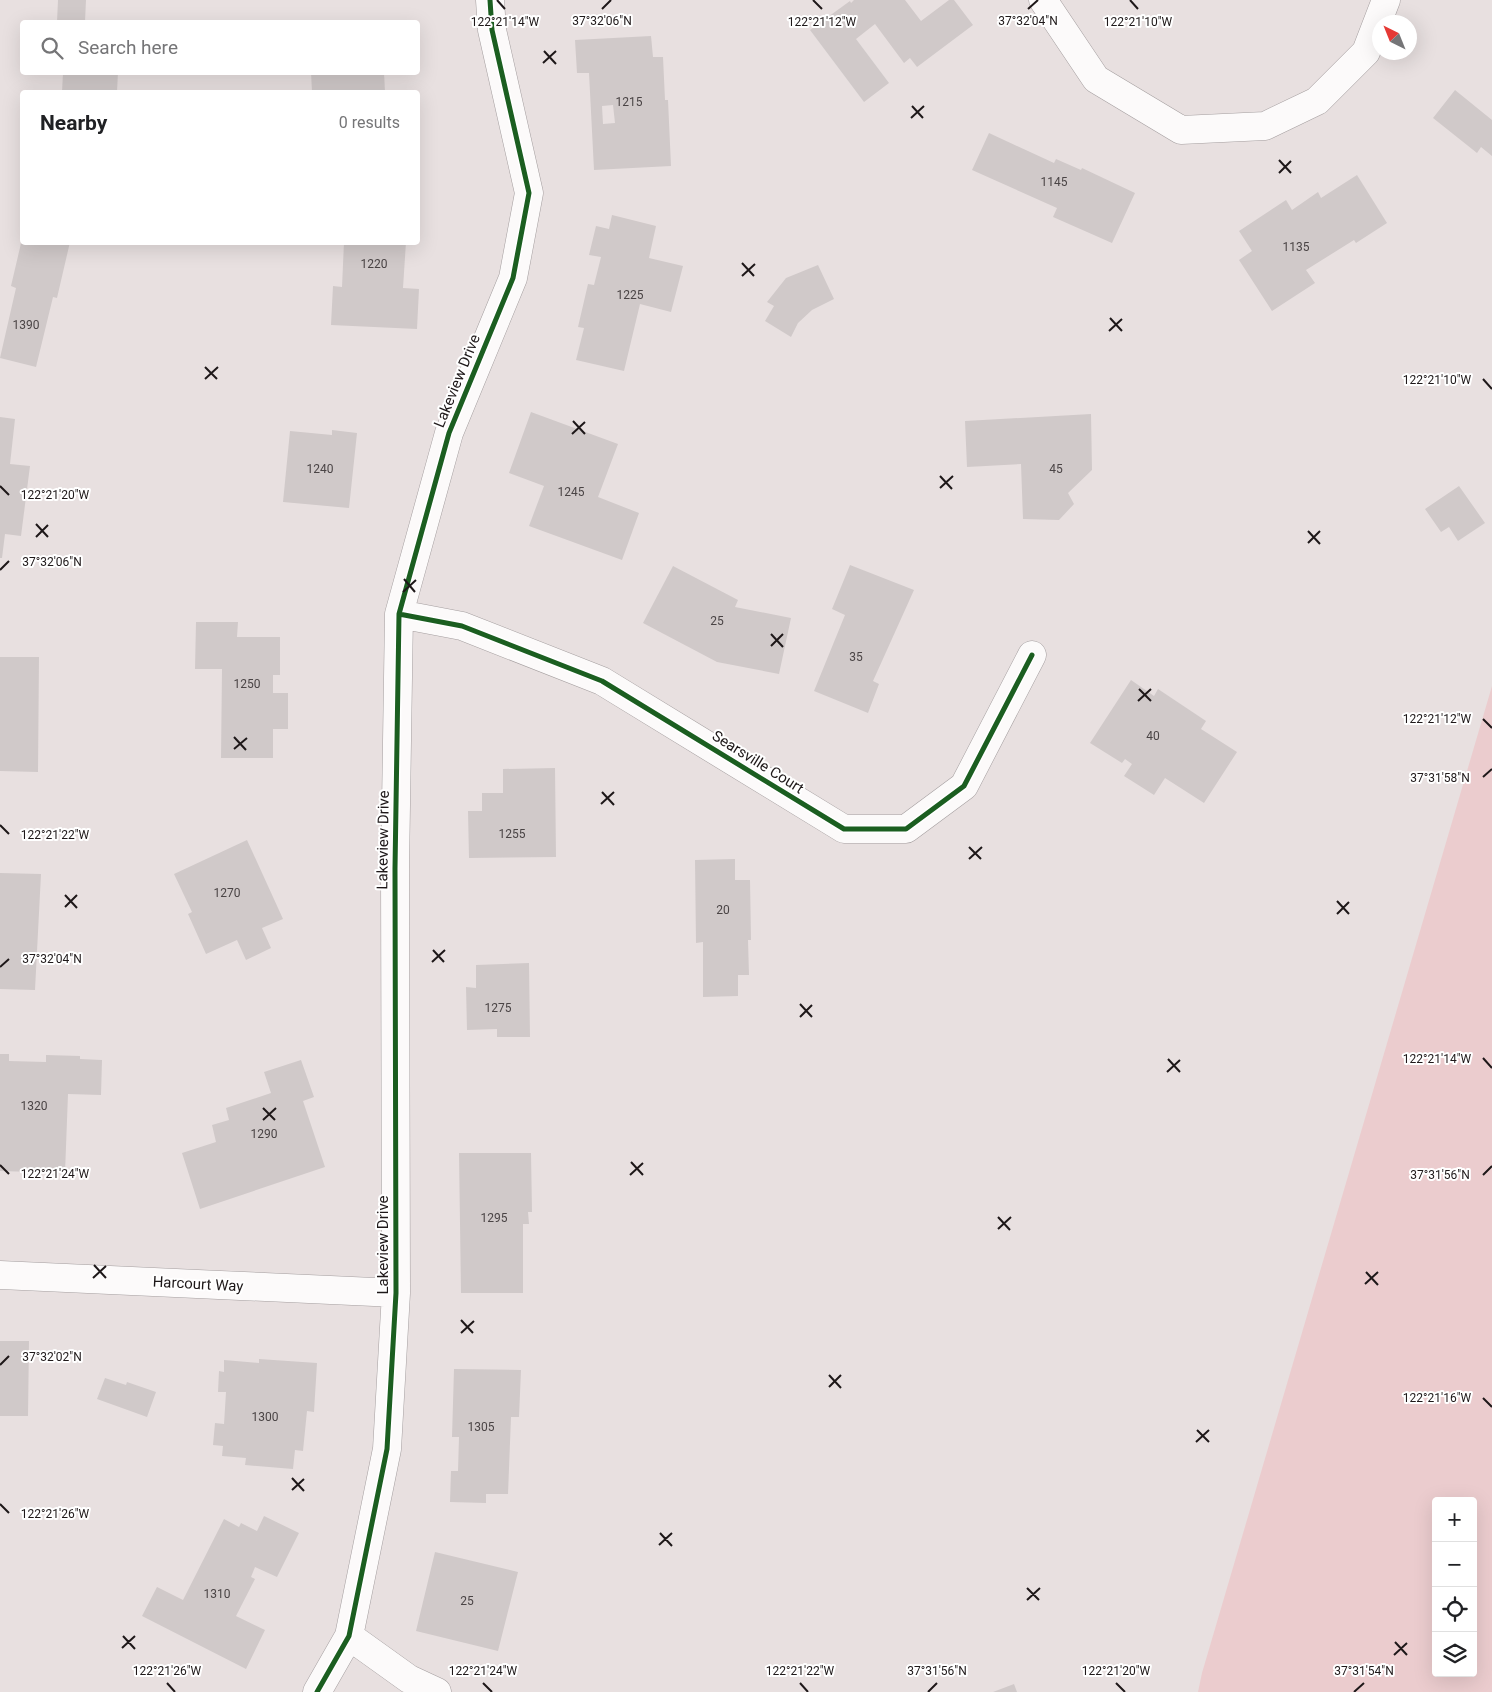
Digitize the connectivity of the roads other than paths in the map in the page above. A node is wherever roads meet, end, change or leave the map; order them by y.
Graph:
1 (490, 0) edge
2 (1043, 0) edge
3 (1386, 0) edge
4 (399, 614) junction
5 (1032, 655) dead end
6 (0, 1275) edge
7 (396, 1293) junction
8 (349, 1636) junction
9 (317, 1692) edge
10 (438, 1692) edge

1 - 4 street, Lakeview Drive
2 - 3 street
4 - 5 street, Searsville Court
4 - 7 street, Lakeview Drive
6 - 7 street, Harcourt Way
7 - 8 street, Lakeview Drive
8 - 9 street, Lakeview Drive
8 - 10 street

